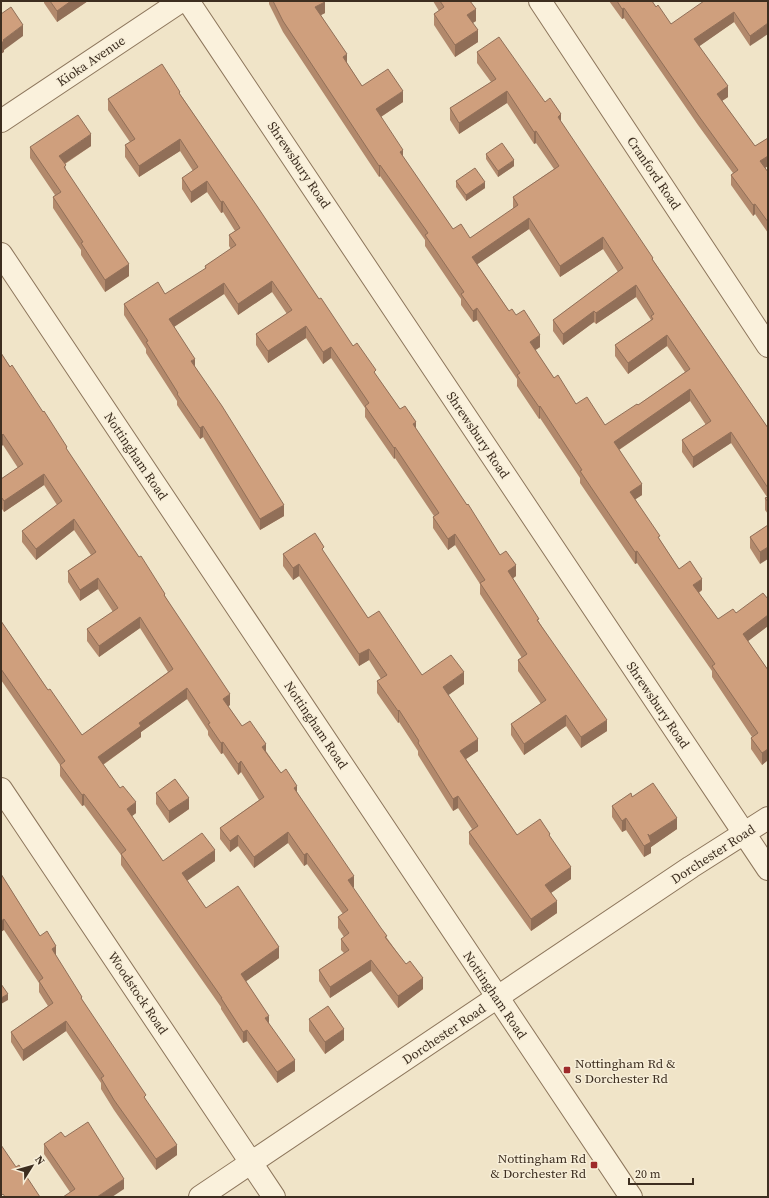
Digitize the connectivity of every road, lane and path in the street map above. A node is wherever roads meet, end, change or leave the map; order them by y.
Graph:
1 (181, 1) edge
2 (188, 1) edge
3 (540, 1) edge
4 (1, 121) edge
5 (1, 254) edge
6 (768, 346) edge
7 (1, 789) edge
8 (768, 818) edge
9 (744, 834) junction
10 (768, 869) edge
11 (496, 998) junction
12 (251, 1163) junction
13 (200, 1197) edge
14 (274, 1197) edge
15 (630, 1197) edge

1 - 4 street, Kioka Avenue
2 - 9 street, Shrewsbury Road
3 - 6 street, Cranford Road
5 - 11 street, Nottingham Road
7 - 12 street, Woodstock Road
8 - 9 street, Dorchester Road
9 - 10 street, Shrewsbury Road
9 - 11 street, Dorchester Road
11 - 12 street, Dorchester Road
11 - 15 street, Nottingham Road
12 - 13 street, Dorchester Road
12 - 14 street, Woodstock Road

